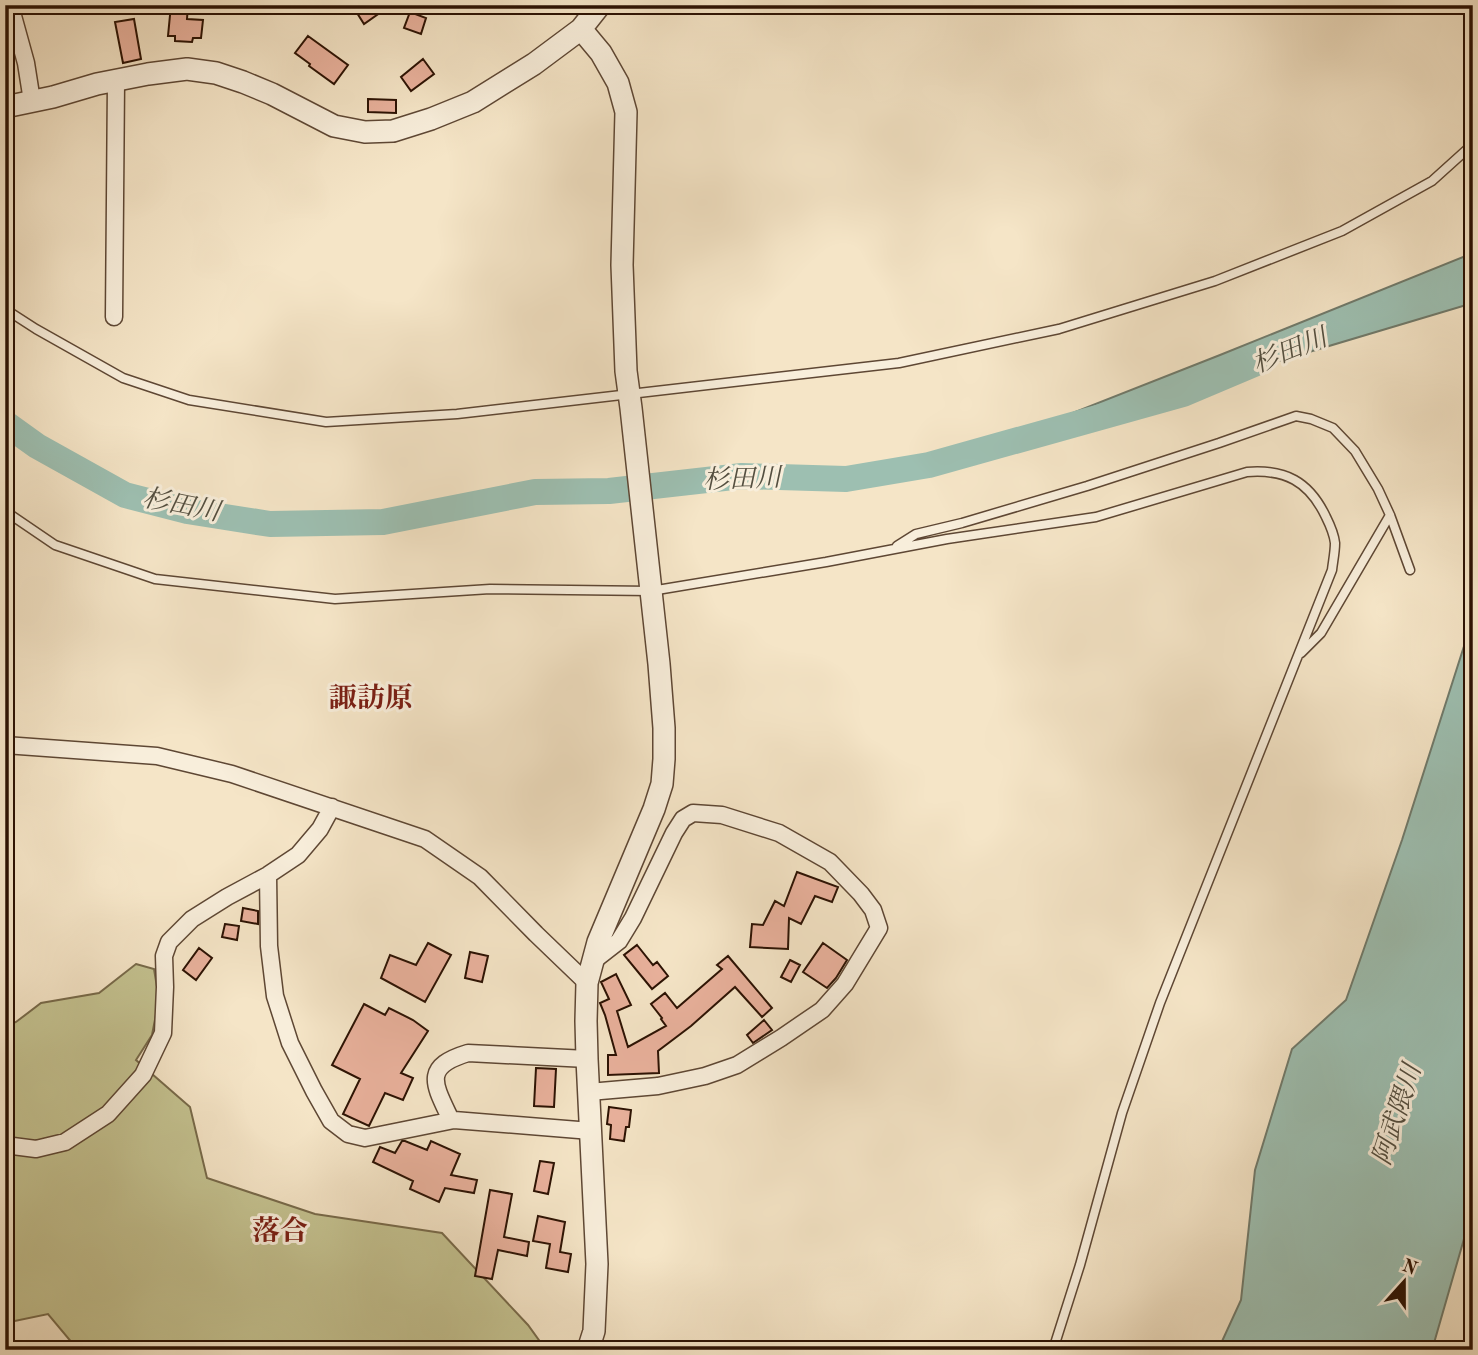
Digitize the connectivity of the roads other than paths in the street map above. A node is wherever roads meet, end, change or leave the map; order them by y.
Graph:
1 (10, 5) edge
2 (600, 5) edge
3 (581, 29) junction
4 (116, 81) junction
5 (32, 101) junction
6 (5, 107) edge
7 (1473, 144) edge
8 (5, 309) edge
9 (114, 317) dead end
10 (630, 401) junction
11 (5, 511) edge
12 (1390, 515) junction
13 (891, 550) junction
14 (1410, 570) dead end
15 (651, 591) junction
16 (1298, 655) junction
17 (5, 745) edge
18 (332, 807) junction
19 (268, 875) junction
20 (590, 972) junction
21 (587, 1059) junction
22 (589, 1092) junction
23 (451, 1120) junction
24 (591, 1131) junction
25 (5, 1145) edge
26 (588, 1350) edge
27 (1053, 1350) edge

1 - 5 street
2 - 3 street
3 - 4 street
3 - 10 street
4 - 5 street
4 - 9 street
5 - 6 street
7 - 10 lane
8 - 10 lane
10 - 15 street
11 - 15 lane
12 - 13 lane
12 - 14 lane
12 - 16 lane
13 - 15 lane
13 - 16 lane
15 - 20 street
16 - 27 lane
17 - 18 street
18 - 19 street
18 - 20 street
19 - 23 street
19 - 25 street
20 - 21 street
20 - 22 street
21 - 22 street
21 - 23 street
22 - 24 street
23 - 24 street
24 - 26 street

